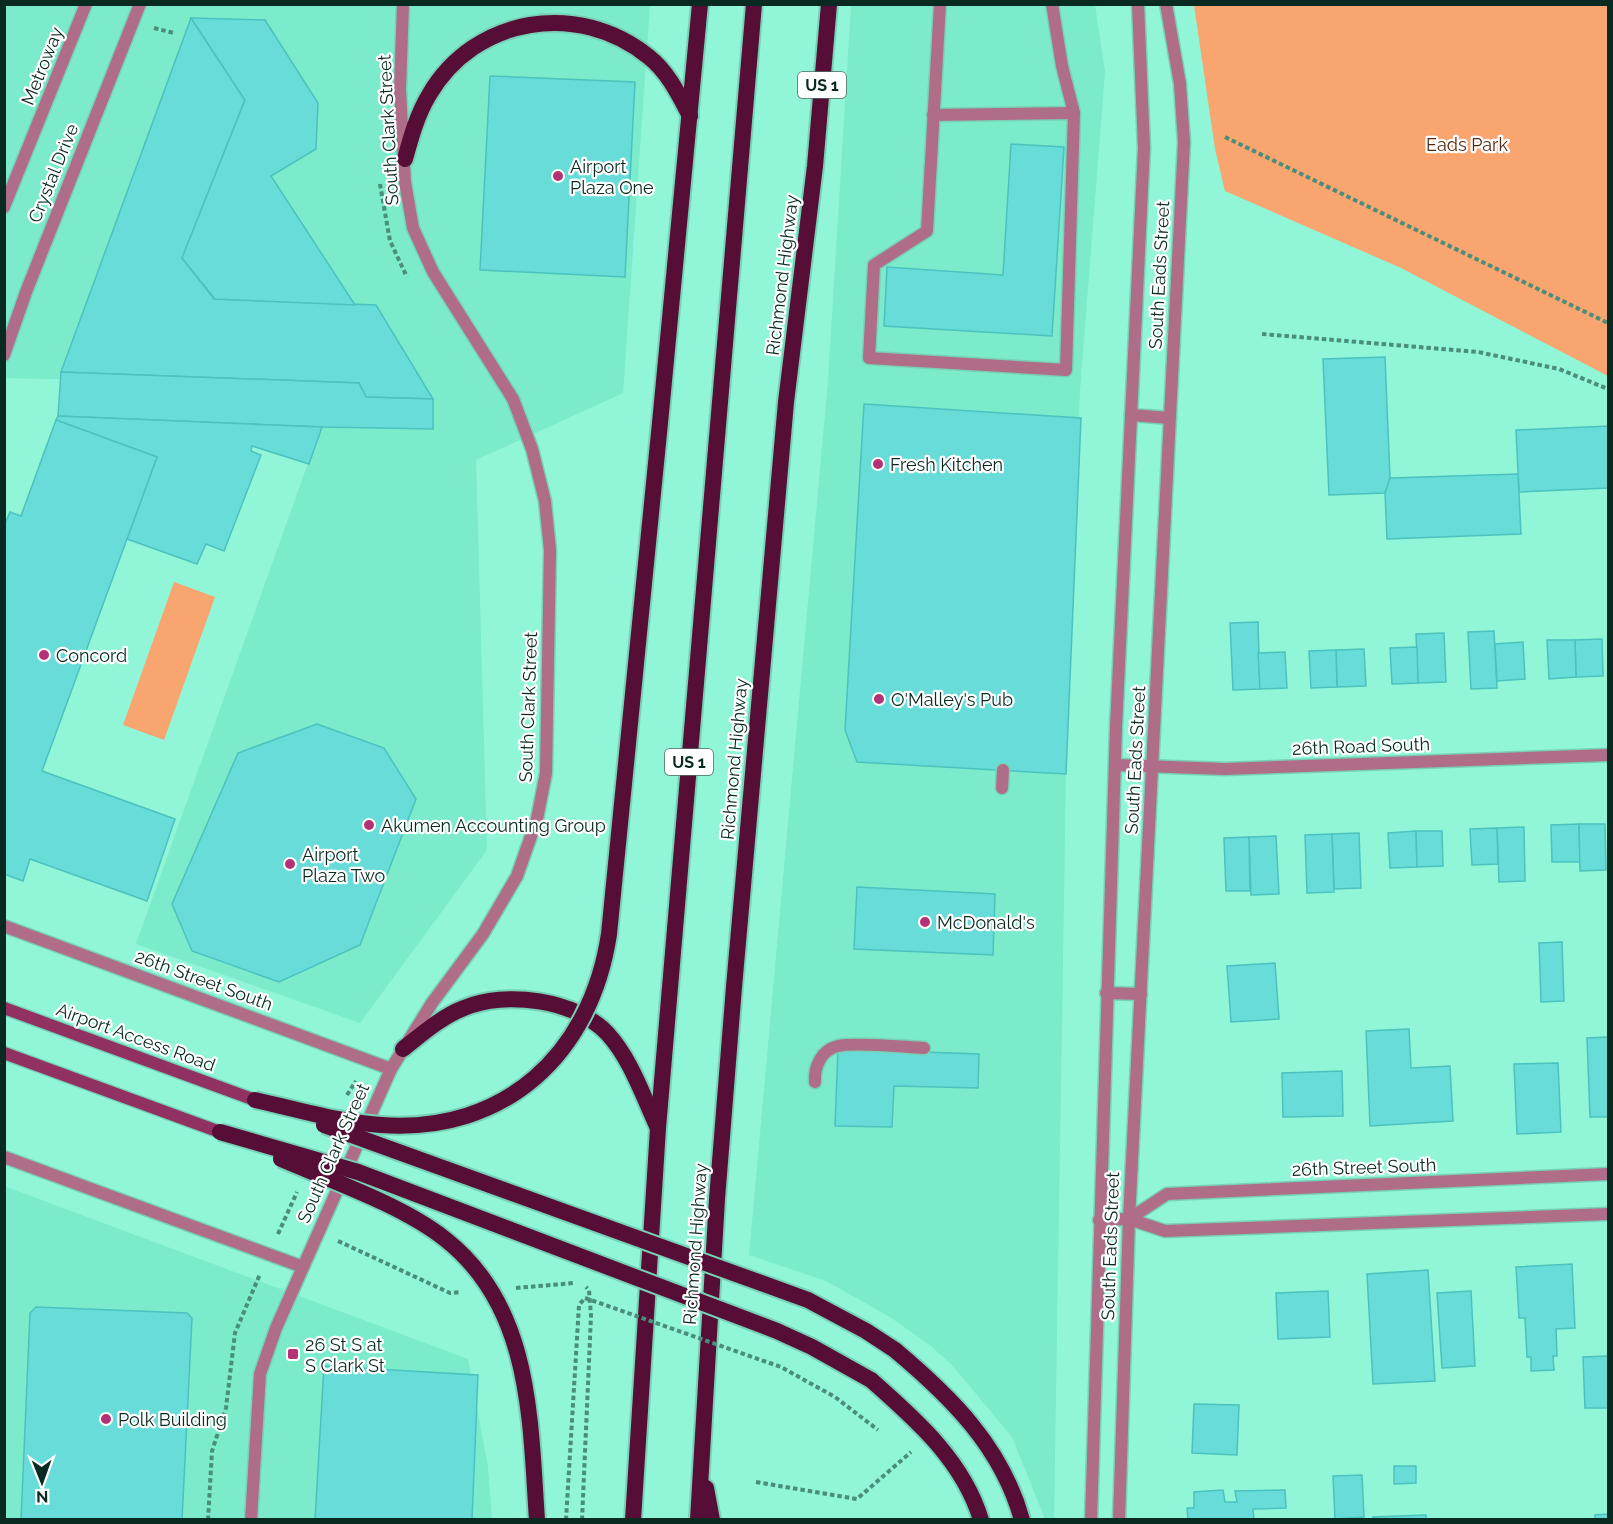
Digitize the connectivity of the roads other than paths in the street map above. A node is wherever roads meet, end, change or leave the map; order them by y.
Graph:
1 (86, 4) edge
2 (140, 4) edge
3 (403, 4) edge
4 (700, 4) edge
5 (754, 4) edge
6 (829, 4) edge
7 (940, 4) edge
8 (1052, 4) edge
9 (1138, 4) edge
10 (1166, 4) edge
11 (1074, 113) junction
12 (690, 116) junction
13 (933, 116) junction
14 (405, 159) junction
15 (4, 207) edge
16 (4, 356) edge
17 (1131, 415) junction
18 (1170, 418) junction
19 (1608, 755) edge
20 (1115, 765) junction
21 (1153, 767) junction
22 (1003, 770) dead end
23 (1002, 788) dead end
24 (4, 926) edge
25 (1106, 993) junction
26 (1141, 994) junction
27 (4, 1008) edge
28 (924, 1048) dead end
29 (403, 1049) junction
30 (4, 1053) edge
31 (391, 1069) junction
32 (814, 1082) dead end
33 (255, 1100) junction
34 (658, 1128) junction
35 (220, 1132) junction
36 (4, 1157) edge
37 (1608, 1174) edge
38 (1608, 1214) edge
39 (1129, 1219) junction
40 (1099, 1220) junction
41 (303, 1267) junction
42 (701, 1459) junction
43 (251, 1520) edge
44 (537, 1520) edge
45 (633, 1520) edge
46 (698, 1520) edge
47 (712, 1520) edge
48 (981, 1520) edge
49 (1022, 1520) edge
50 (1091, 1520) edge
51 (1119, 1520) edge

1 - 15 street, Metroway
2 - 16 street, Crystal Drive
3 - 14 street, South Clark Street
4 - 12 highway
5 - 34 highway, US 1
6 - 42 highway, Richmond Highway / US 1
7 - 13 street
8 - 11 street
9 - 17 street, South Eads Street
10 - 18 street, South Eads Street
11 - 13 street
11 - 13 street
12 - 14 highway
12 - 33 highway, bridge
14 - 29 street, South Clark Street
17 - 18 street
17 - 20 street, South Eads Street
18 - 21 street, South Eads Street
19 - 21 street, 26th Road South
20 - 21 street, 26th Road South
20 - 25 street, South Eads Street
21 - 26 street, South Eads Street
22 - 23 street
24 - 31 street, 26th Street South
25 - 26 street
25 - 40 street, South Eads Street
26 - 39 street, South Eads Street
27 - 33 main road, Airport Access Road
28 - 32 street
29 - 31 street, South Clark Street
29 - 34 highway
30 - 35 main road
31 - 41 street, South Clark Street
33 - 49 highway, bridge
34 - 45 highway, US 1
35 - 44 highway, bridge
35 - 48 highway, bridge
36 - 41 street
37 - 39 street, 26th Street South
38 - 39 street
39 - 40 street
39 - 51 street, South Eads Street
40 - 50 street, South Eads Street
41 - 43 street, South Clark Street
42 - 46 highway, Richmond Highway / US 1
42 - 47 highway

